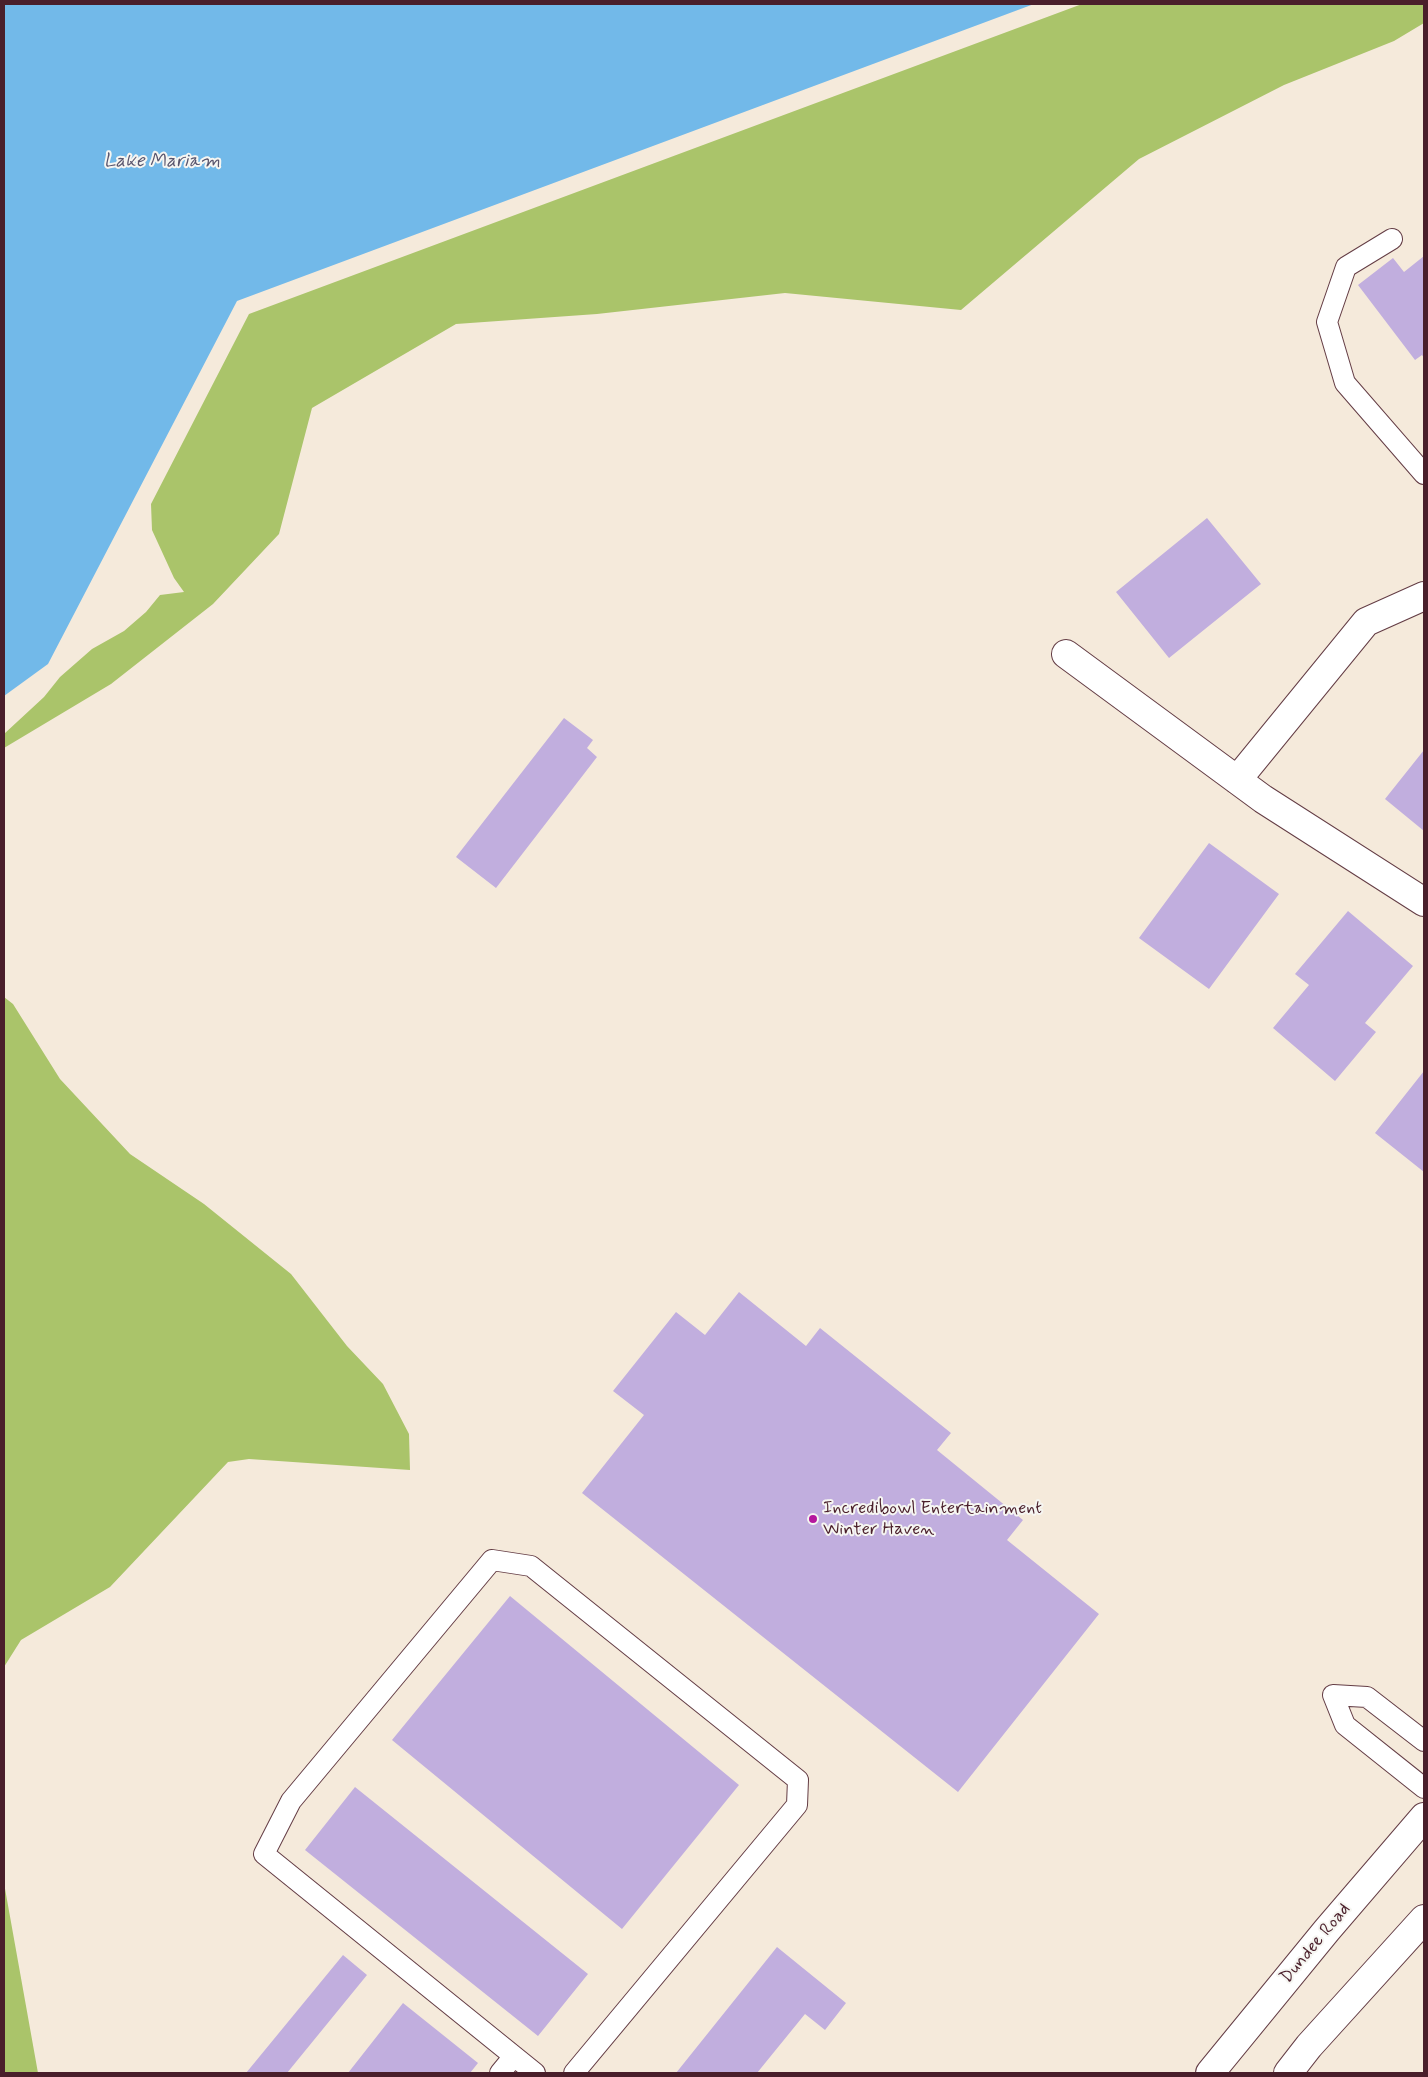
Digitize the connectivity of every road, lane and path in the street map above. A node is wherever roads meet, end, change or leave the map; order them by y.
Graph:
1 (1392, 239) dead end
2 (1424, 474) edge
3 (1424, 596) edge
4 (1066, 654) dead end
5 (1238, 780) junction
6 (1424, 902) edge
7 (1424, 1742) edge
8 (1424, 1788) edge
9 (1424, 1817) edge
10 (1424, 1919) edge
11 (514, 2056) junction
12 (500, 2073) edge
13 (535, 2073) edge
14 (574, 2073) edge
15 (1210, 2073) edge
16 (1288, 2073) edge

1 - 2 lane
3 - 5 street
4 - 5 street
5 - 6 street
7 - 8 lane
9 - 15 street, Dundee Road
10 - 16 street
11 - 12 lane
11 - 13 lane
11 - 14 lane

